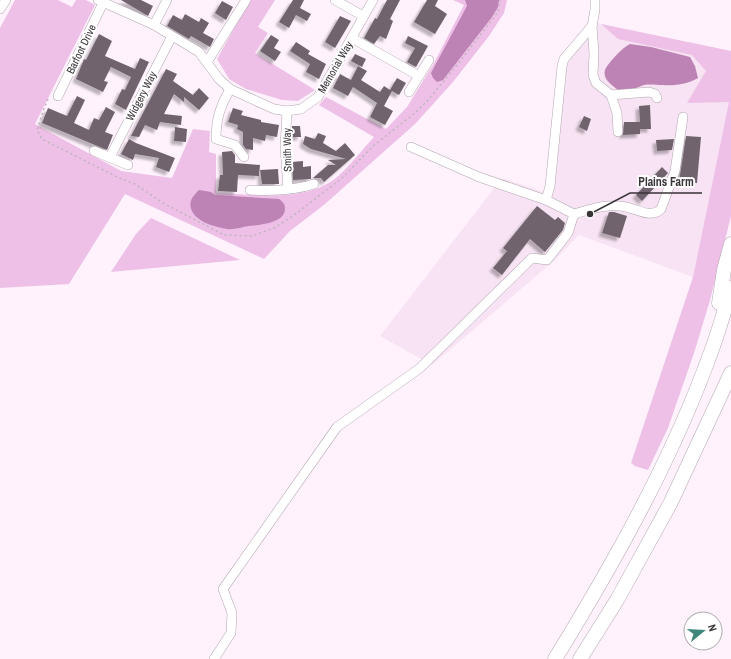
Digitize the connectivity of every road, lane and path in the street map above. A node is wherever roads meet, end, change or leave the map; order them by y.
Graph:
1 (6, 0) edge
2 (167, 0) edge
3 (246, 0) edge
4 (335, 0) edge
5 (373, 0) edge
6 (500, 0) edge
7 (595, 0) edge
8 (101, 1) edge
9 (0, 9) edge
10 (363, 16) junction
11 (154, 25) junction
12 (592, 26) junction
13 (172, 36) junction
14 (352, 38) junction
15 (429, 60) dead end
16 (208, 62) junction
17 (419, 76) junction
18 (230, 89) junction
19 (409, 92) dead end
20 (611, 95) junction
21 (54, 97) joint
22 (657, 98) dead end
23 (287, 111) junction
24 (683, 117) dead end
25 (618, 132) dead end
26 (411, 147) dead end
27 (94, 151) dead end
28 (110, 157) junction
29 (244, 157) dead end
30 (128, 165) dead end
31 (314, 184) dead end
32 (288, 189) junction
33 (250, 190) dead end
34 (546, 200) junction
35 (574, 214) junction
36 (731, 244) edge
37 (731, 288) edge
38 (712, 350) junction
39 (730, 374) edge
40 (214, 659) edge
41 (556, 659) edge
42 (580, 659) edge

1 - 9 street
2 - 11 street
3 - 16 street
4 - 10 street
5 - 10 street, Memorial Way
6 - 21 path
7 - 12 street
8 - 11 street
8 - 21 street, Barfoot Drive
10 - 14 street, Memorial Way
11 - 13 street
12 - 20 street
12 - 34 street
13 - 16 street
13 - 28 street, Widgery Way
14 - 17 street
14 - 23 street, Memorial Way
15 - 17 street
16 - 18 street
17 - 19 street
18 - 23 street
18 - 29 street
20 - 22 street
20 - 25 street
23 - 32 street, Smith Way
24 - 35 street
26 - 34 street
27 - 28 street
28 - 30 street
31 - 32 street
32 - 33 street
34 - 35 street
35 - 40 street
36 - 38 highway
37 - 38 highway
38 - 41 highway
39 - 42 highway

